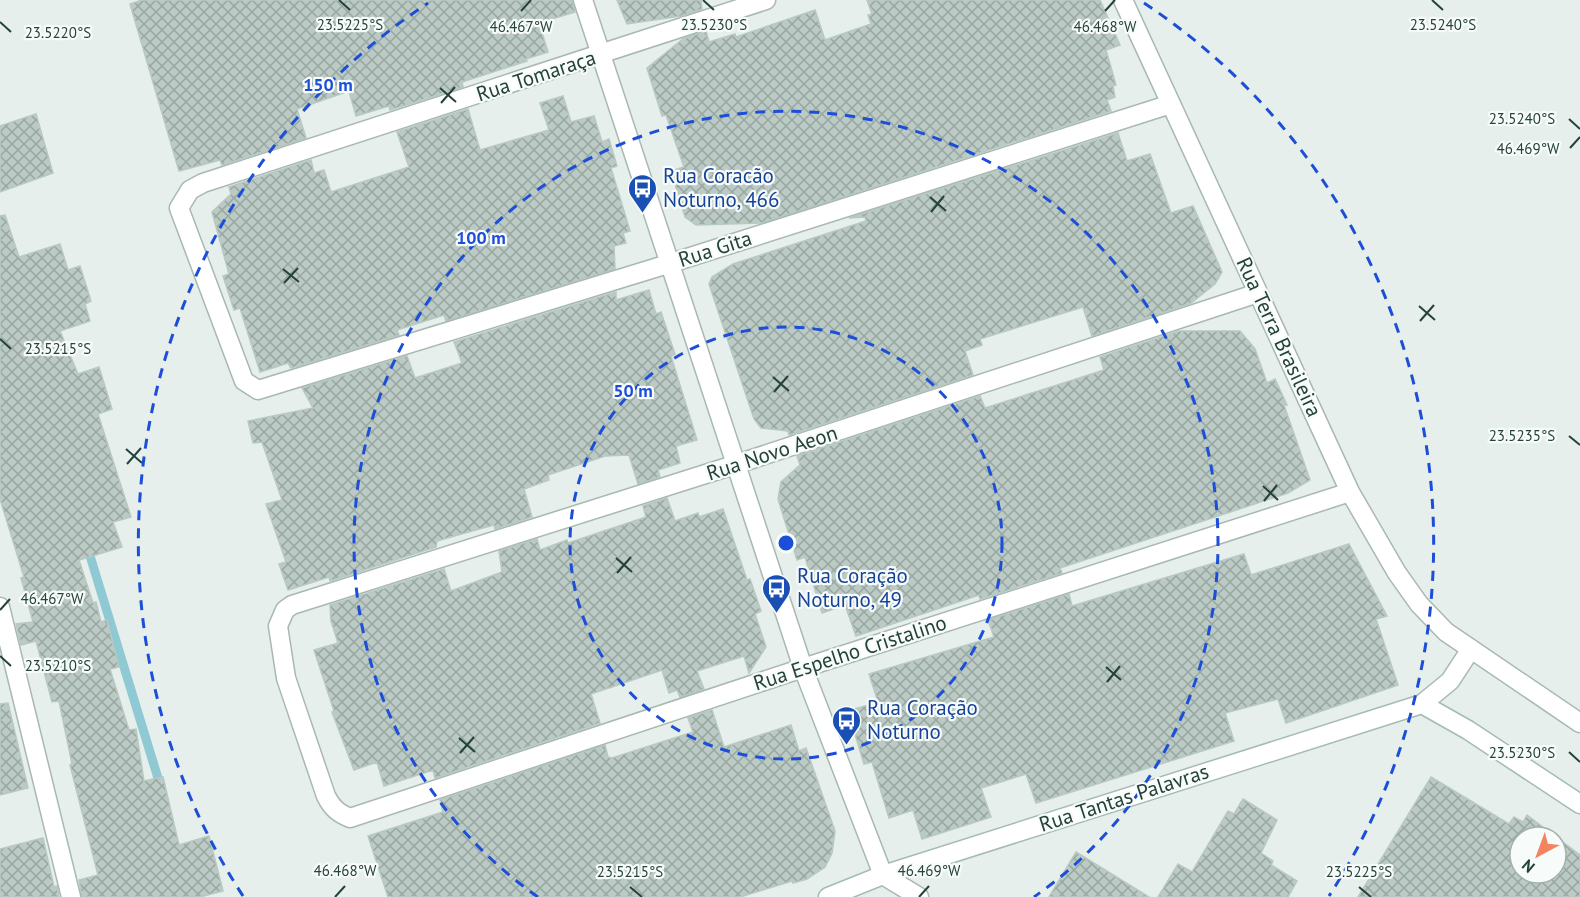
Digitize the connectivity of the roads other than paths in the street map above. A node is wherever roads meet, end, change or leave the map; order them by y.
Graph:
1 (583, 0) edge
2 (766, 0) edge
3 (1123, 0) edge
4 (600, 55) junction
5 (1171, 104) junction
6 (668, 264) junction
7 (1258, 293) junction
8 (258, 390) joint
9 (734, 465) junction
10 (1350, 492) junction
11 (0, 607) edge
12 (1471, 649) junction
13 (803, 668) junction
14 (1422, 704) junction
15 (1580, 723) edge
16 (1580, 804) edge
17 (350, 818) joint
18 (883, 875) junction
19 (72, 897) edge
20 (830, 897) edge
21 (919, 897) edge

1 - 4 street
2 - 4 street, Rua Tomaraça
3 - 5 street, Rua Terra Brasileira
4 - 6 street
4 - 8 street, Rua Tomaraça
5 - 6 street, Rua Gita
5 - 7 street, Rua Terra Brasileira
6 - 8 street, Rua Gita
6 - 9 street
7 - 9 street, Rua Novo Aeon
7 - 10 street, Rua Terra Brasileira
9 - 13 street
9 - 17 street, Rua Novo Aeon
10 - 12 street, Rua Terra Brasileira
10 - 13 street, Rua Espelho Cristalino
11 - 19 street
12 - 14 street
12 - 15 street, Rua Terra Brasileira
13 - 17 street, Rua Espelho Cristalino
13 - 18 street
14 - 16 street
14 - 18 street, Rua Tantas Palavras
18 - 20 street, Rua Tantas Palavras
18 - 21 street

